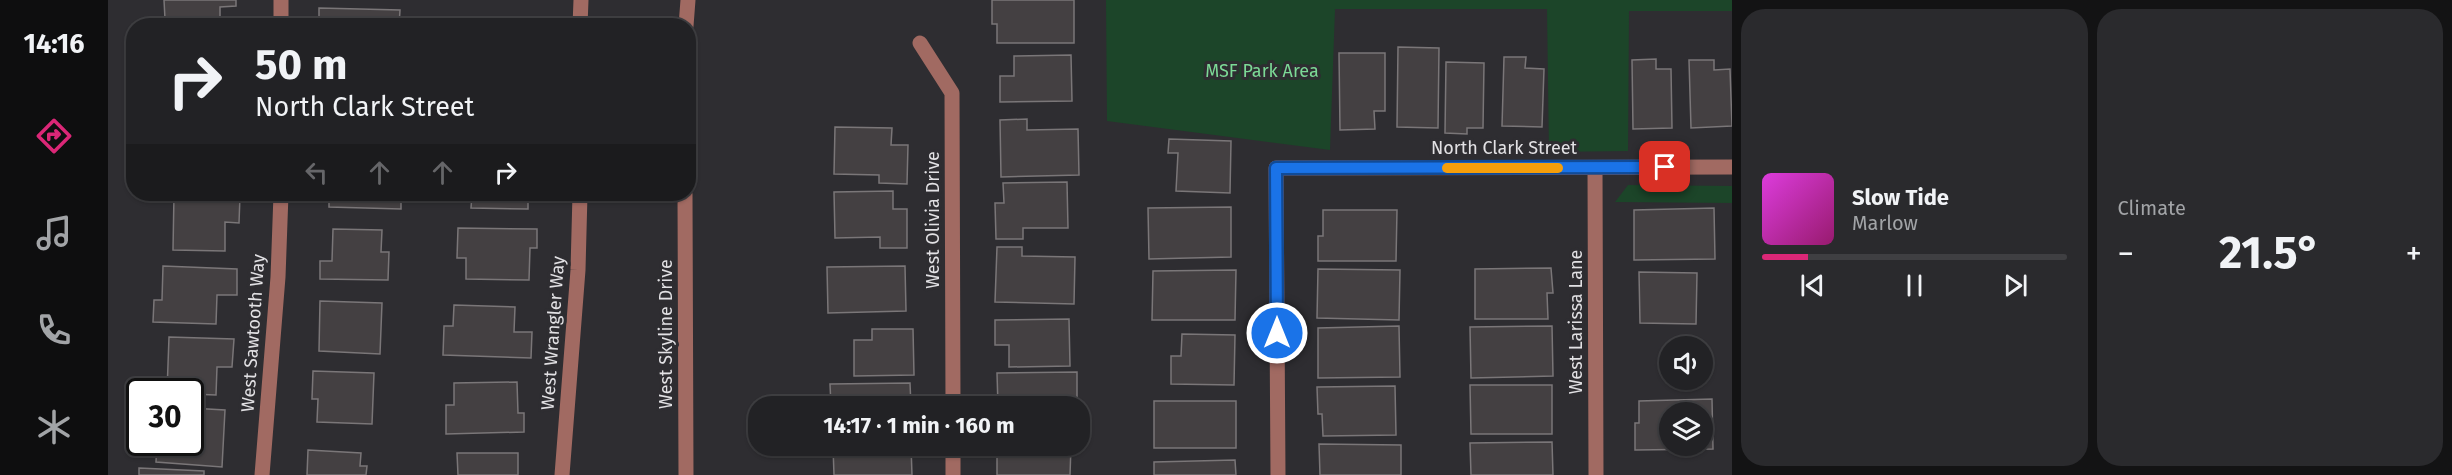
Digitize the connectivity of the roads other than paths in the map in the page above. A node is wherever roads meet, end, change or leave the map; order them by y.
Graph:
1 (281, 0) edge
2 (581, 0) edge
3 (688, 0) edge
4 (281, 18) edge
5 (580, 18) edge
6 (687, 18) edge
7 (920, 43) dead end
8 (1732, 167) edge
9 (1595, 168) junction
10 (280, 201) edge
11 (579, 201) edge
12 (685, 201) edge
13 (953, 396) edge
14 (953, 456) edge
15 (262, 475) edge
16 (562, 475) edge
17 (686, 475) edge
18 (953, 475) edge
19 (1278, 475) edge
20 (1596, 475) edge

1 - 4 street
2 - 5 street
3 - 6 street
7 - 13 street, West Olivia Drive
8 - 9 street, North Clark Street
9 - 19 street, North Clark Street
9 - 20 street, West Larissa Lane
10 - 15 street, West Sawtooth Way
11 - 16 street, West Wrangler Way
12 - 17 street, West Skyline Drive
14 - 18 street

